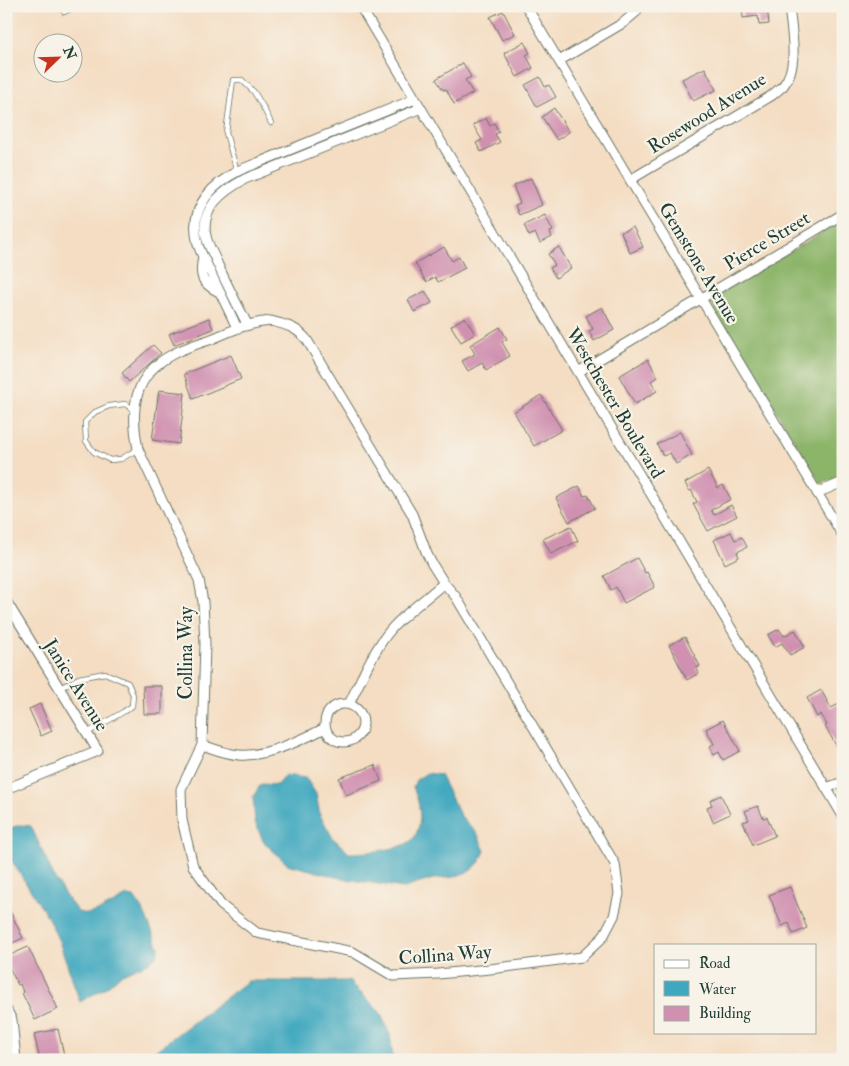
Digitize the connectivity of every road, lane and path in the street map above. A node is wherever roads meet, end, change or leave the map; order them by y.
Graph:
1 (76, 6) edge
2 (360, 6) edge
3 (526, 6) edge
4 (639, 6) edge
5 (789, 6) edge
6 (64, 12) dead end
7 (559, 61) junction
8 (415, 99) junction
9 (421, 108) junction
10 (271, 124) dead end
11 (237, 172) junction
12 (630, 180) junction
13 (241, 181) junction
14 (200, 207) junction
15 (209, 210) junction
16 (843, 214) edge
17 (221, 295) junction
18 (232, 295) junction
19 (701, 299) junction
20 (247, 324) junction
21 (237, 328) junction
22 (578, 372) junction
23 (134, 410) junction
24 (138, 449) junction
25 (843, 482) edge
26 (817, 493) junction
27 (843, 536) edge
28 (444, 583) junction
29 (6, 601) edge
30 (60, 688) junction
31 (349, 704) junction
32 (325, 728) junction
33 (87, 732) junction
34 (202, 744) junction
35 (843, 782) edge
36 (826, 788) junction
37 (6, 789) edge
38 (843, 816) edge
39 (6, 1009) edge
40 (16, 1060) edge

1 - 6 lane
2 - 8 street, Westchester Boulevard
3 - 7 street, Gemstone Avenue
4 - 7 street
5 - 12 street, Rosewood Avenue
7 - 12 street, Gemstone Avenue
8 - 9 street, Westchester Boulevard
8 - 11 street
9 - 13 street
9 - 22 street, Westchester Boulevard
10 - 11 lane
11 - 13 street
11 - 14 street
12 - 19 street, Gemstone Avenue
13 - 15 street
14 - 15 street
14 - 17 street
15 - 18 street
16 - 19 street, Pierce Street
17 - 18 street
17 - 21 street
18 - 20 street
19 - 22 street, Pierce Street
19 - 26 street, Gemstone Avenue
20 - 21 street, Collina Way
20 - 28 street, Collina Way
21 - 23 street, Collina Way
22 - 36 street, Westchester Boulevard
23 - 24 street, Collina Way
23 - 24 lane
24 - 34 street, Collina Way
25 - 26 street
26 - 27 street, Gemstone Avenue
28 - 31 street
28 - 34 street, Collina Way
29 - 30 street, Janice Avenue
30 - 33 street, Janice Avenue
30 - 33 lane
31 - 32 street
31 - 32 street
32 - 34 street
33 - 37 street, Janice Avenue
35 - 36 street
36 - 38 street, Westchester Boulevard
39 - 40 street

